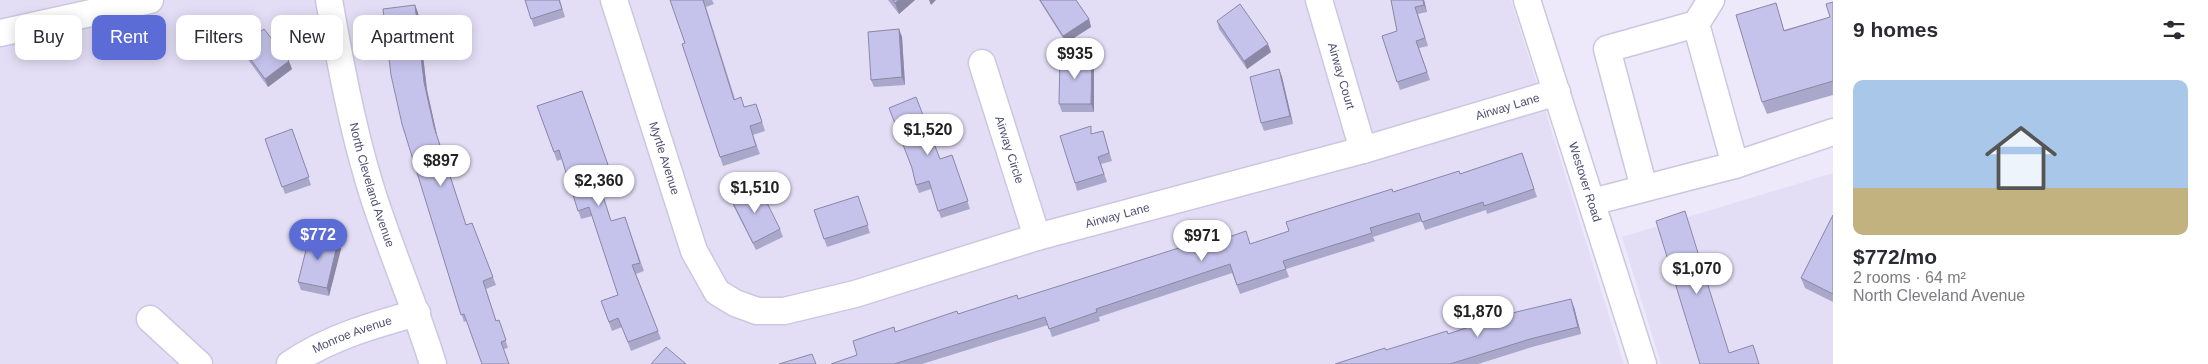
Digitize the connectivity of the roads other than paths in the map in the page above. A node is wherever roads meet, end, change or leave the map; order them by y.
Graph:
1 (150, 0) edge
2 (329, 0) edge
3 (614, 0) edge
4 (1319, 0) edge
5 (1527, 0) edge
6 (1711, 0) edge
7 (1696, 24) junction
8 (0, 33) edge
9 (982, 63) dead end
10 (1557, 92) junction
11 (1833, 132) edge
12 (1363, 150) junction
13 (1735, 165) junction
14 (1644, 188) junction
15 (1592, 202) junction
16 (1037, 237) junction
17 (735, 303) joint
18 (417, 313) junction
19 (150, 319) dead end
20 (199, 364) edge
21 (290, 364) edge
22 (433, 364) edge
23 (1642, 364) edge

1 - 8 street
2 - 18 street, North Cleveland Avenue
3 - 17 street, Myrtle Avenue
4 - 12 street, Airway Court
5 - 10 street, Westover Road
6 - 7 street
7 - 13 street
7 - 14 street
9 - 16 street, Airway Circle
10 - 12 street, Airway Lane
10 - 15 street, Westover Road
11 - 13 street
12 - 16 street, Airway Lane
13 - 14 street
14 - 15 street
15 - 23 street, Westover Road
16 - 17 street, Airway Lane
18 - 21 street, Monroe Avenue
18 - 22 street, North Cleveland Avenue
19 - 20 street

